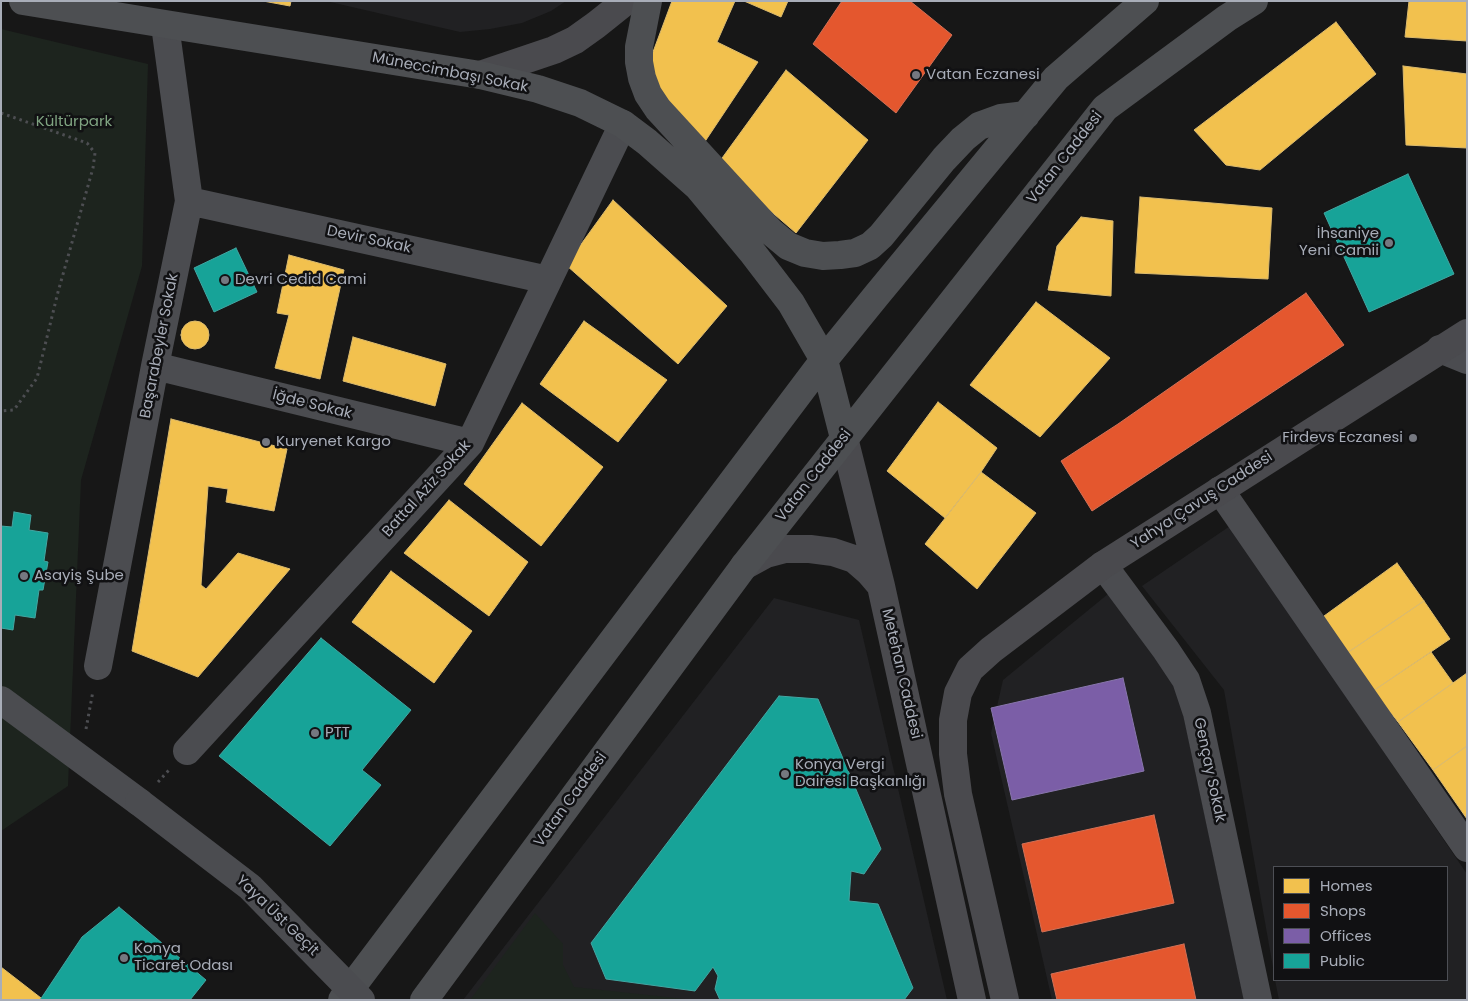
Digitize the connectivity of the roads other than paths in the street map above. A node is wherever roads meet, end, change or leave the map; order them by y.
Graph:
1 (23, 1) edge
2 (626, 1) edge
3 (648, 1) edge
4 (1145, 1) edge
5 (1218, 1) edge
6 (1254, 1) edge
7 (165, 25) junction
8 (480, 75) junction
9 (1105, 108) junction
10 (1026, 115) junction
11 (623, 124) junction
12 (189, 201) junction
13 (548, 280) junction
14 (1467, 333) edge
15 (1440, 349) junction
16 (824, 360) junction
17 (1467, 360) edge
18 (155, 366) junction
19 (844, 438) junction
20 (470, 443) junction
21 (1220, 490) junction
22 (1103, 565) junction
23 (744, 566) junction
24 (881, 586) junction
25 (98, 666) road end
26 (1, 700) edge
27 (187, 751) road end
28 (1467, 848) edge
29 (342, 1000) edge
30 (361, 1000) edge
31 (424, 1000) edge
32 (972, 1000) edge
33 (1005, 1000) edge
34 (1258, 1000) edge

1 - 7 main road, Müneccimbaşı Sokak
2 - 8 street
3 - 10 main road
4 - 10 main road
5 - 9 main road
6 - 9 main road, Vatan Caddesi
7 - 8 main road, Müneccimbaşı Sokak
7 - 12 street, Başarabeyler Sokak
8 - 11 main road, Müneccimbaşı Sokak
9 - 19 main road, Vatan Caddesi
10 - 16 main road
11 - 13 street, Battal Aziz Sokak
11 - 16 main road, Müneccimbaşı Sokak
12 - 13 street, Devir Sokak
12 - 18 street, Başarabeyler Sokak
13 - 20 street, Battal Aziz Sokak
14 - 15 street, Yahya Çavuş Caddesi
15 - 17 street
15 - 21 street, Yahya Çavuş Caddesi
16 - 19 main road, Müneccimbaşı Sokak
16 - 29 main road
18 - 20 street, İğde Sokak
18 - 25 street, Başarabeyler Sokak
19 - 23 main road, Vatan Caddesi
19 - 24 street, Metehan Caddesi
20 - 27 street, Battal Aziz Sokak
21 - 22 street, Yahya Çavuş Caddesi
21 - 28 street
22 - 33 street, Yahya Çavuş Caddesi
22 - 34 street, Gençay Sokak
23 - 24 street
23 - 31 main road, Vatan Caddesi
24 - 32 street, Metehan Caddesi
26 - 30 street, Yaya Üst Geçit, bridge

